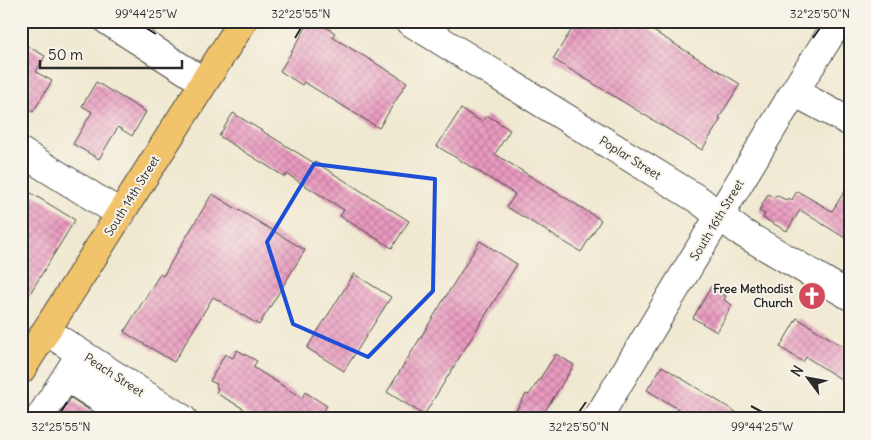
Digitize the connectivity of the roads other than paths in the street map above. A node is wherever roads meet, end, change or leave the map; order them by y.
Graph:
1 (108, 21) edge
2 (243, 21) edge
3 (409, 21) edge
4 (839, 21) edge
5 (204, 82) junction
6 (794, 92) junction
7 (850, 122) edge
8 (21, 152) edge
9 (120, 214) junction
10 (720, 216) junction
11 (850, 296) edge
12 (31, 348) edge
13 (81, 354) junction
14 (66, 377) junction
15 (604, 416) edge
16 (181, 418) edge
17 (39, 419) edge
18 (133, 419) edge

1 - 5 street
2 - 5 main road, South 14th Street
3 - 10 street, Poplar Street
4 - 6 street, South 16th Street
5 - 9 main road, South 14th Street
6 - 7 street
6 - 10 street, South 16th Street
8 - 9 street
9 - 12 main road, South 14th Street
10 - 11 street, Poplar Street
10 - 15 street, South 16th Street
12 - 13 street, Peach Street
13 - 14 street
13 - 16 street, Peach Street
14 - 17 street
14 - 18 street

